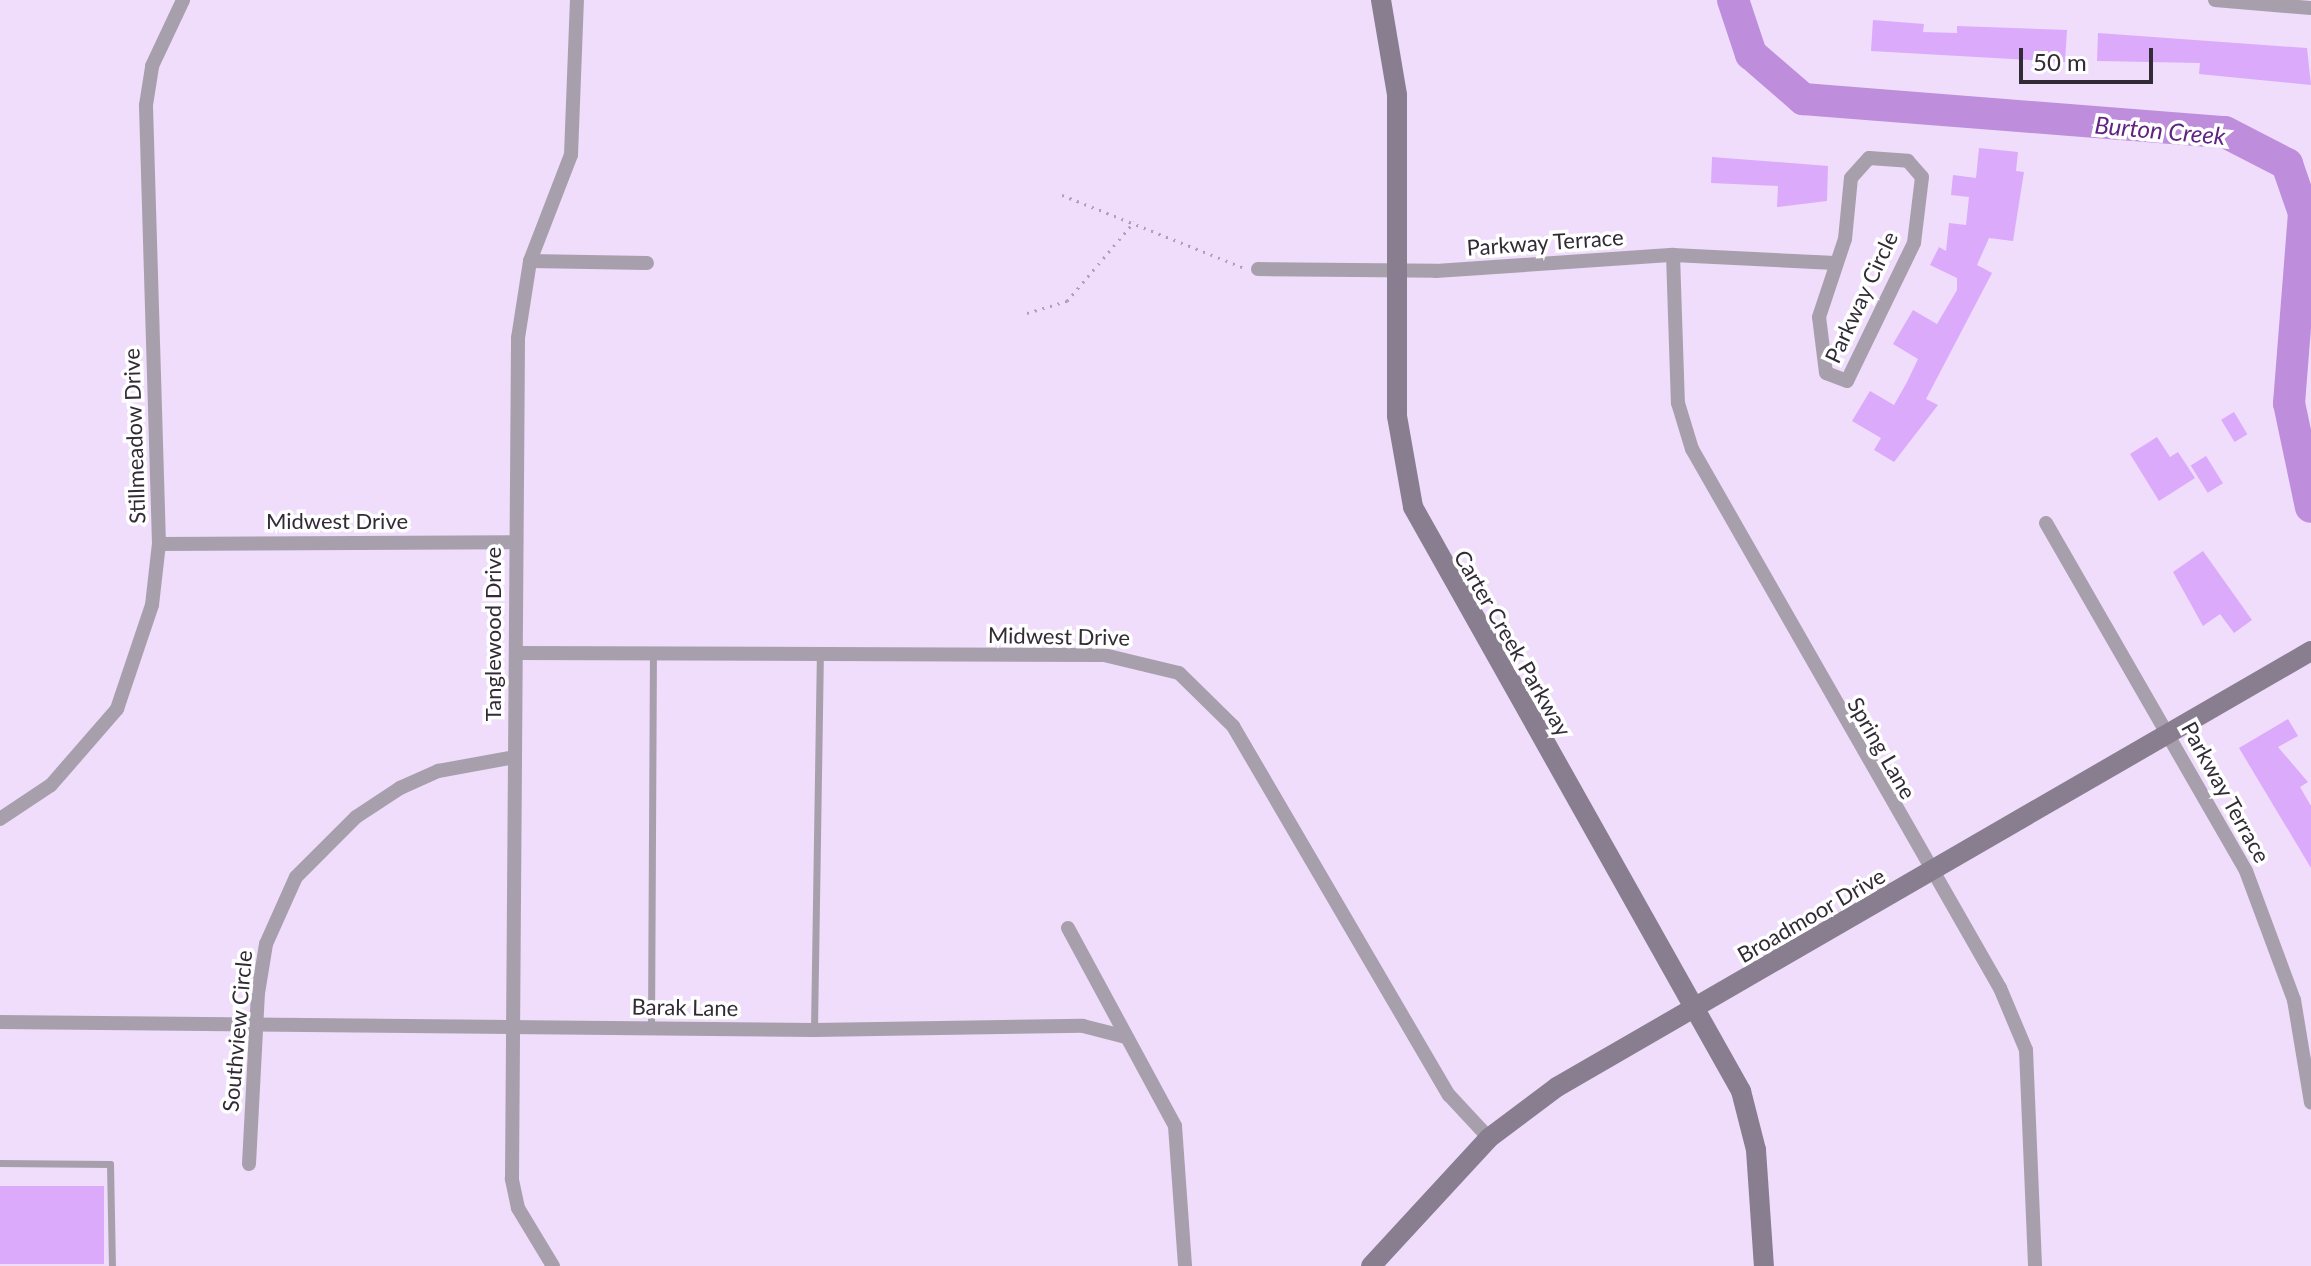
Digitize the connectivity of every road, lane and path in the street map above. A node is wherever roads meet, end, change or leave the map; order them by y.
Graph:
1 (183, 0) edge
2 (577, 0) edge
3 (1381, 0) edge
4 (2215, 0) edge
5 (2311, 8) edge
6 (1062, 195) dead end
7 (1134, 222) junction
8 (1673, 255) junction
9 (530, 261) junction
10 (647, 263) dead end
11 (1835, 263) junction
12 (1396, 267) junction
13 (1258, 269) joint
14 (1027, 313) dead end
15 (2046, 523) dead end
16 (515, 542) junction
17 (159, 544) junction
18 (2311, 651) edge
19 (516, 653) junction
20 (653, 657) junction
21 (820, 658) junction
22 (2169, 733) junction
23 (514, 757) junction
24 (0, 819) edge
25 (1929, 875) junction
26 (1068, 928) dead end
27 (1697, 1008) junction
28 (0, 1022) edge
29 (257, 1024) junction
30 (511, 1027) junction
31 (651, 1028) junction
32 (814, 1030) junction
33 (1126, 1037) junction
34 (2311, 1103) edge
35 (1489, 1138) junction
36 (0, 1163) edge
37 (249, 1164) dead end
38 (112, 1266) edge
39 (553, 1266) edge
40 (1185, 1266) edge
41 (1371, 1266) edge
42 (1764, 1266) edge
43 (2035, 1266) edge

1 - 17 street, Stillmeadow Drive
2 - 9 street, Tanglewood Drive
3 - 12 street, Carter Creek Parkway
4 - 5 street
6 - 7 path
7 - 13 path
7 - 14 path
8 - 11 street, Parkway Terrace
8 - 12 street, Parkway Terrace
8 - 25 street, Spring Lane
9 - 10 street
9 - 16 street, Tanglewood Drive
11 - 11 street, Parkway Circle
12 - 13 street, Parkway Terrace
12 - 27 street, Carter Creek Parkway
15 - 22 street, Parkway Terrace
16 - 17 street, Midwest Drive
16 - 19 street, Tanglewood Drive
17 - 24 street, Stillmeadow Drive
18 - 22 street, Broadmoor Drive
19 - 20 street, Midwest Drive
19 - 23 street, Tanglewood Drive
20 - 21 street, Midwest Drive
20 - 31 lane
21 - 32 lane
21 - 35 street, Midwest Drive
22 - 25 street, Broadmoor Drive
22 - 34 street, Parkway Terrace
23 - 29 street, Southview Circle
23 - 30 street, Tanglewood Drive
25 - 27 street, Broadmoor Drive
25 - 43 street, Spring Lane
26 - 33 street
27 - 35 street, Broadmoor Drive
27 - 42 street, Carter Creek Parkway
28 - 29 street, Barak Lane
29 - 30 street, Barak Lane
29 - 37 street, Southview Circle
30 - 31 street, Barak Lane
30 - 39 street, Tanglewood Drive
31 - 32 street, Barak Lane
32 - 33 street, Barak Lane
33 - 40 street
35 - 41 street, Broadmoor Drive
36 - 38 lane

